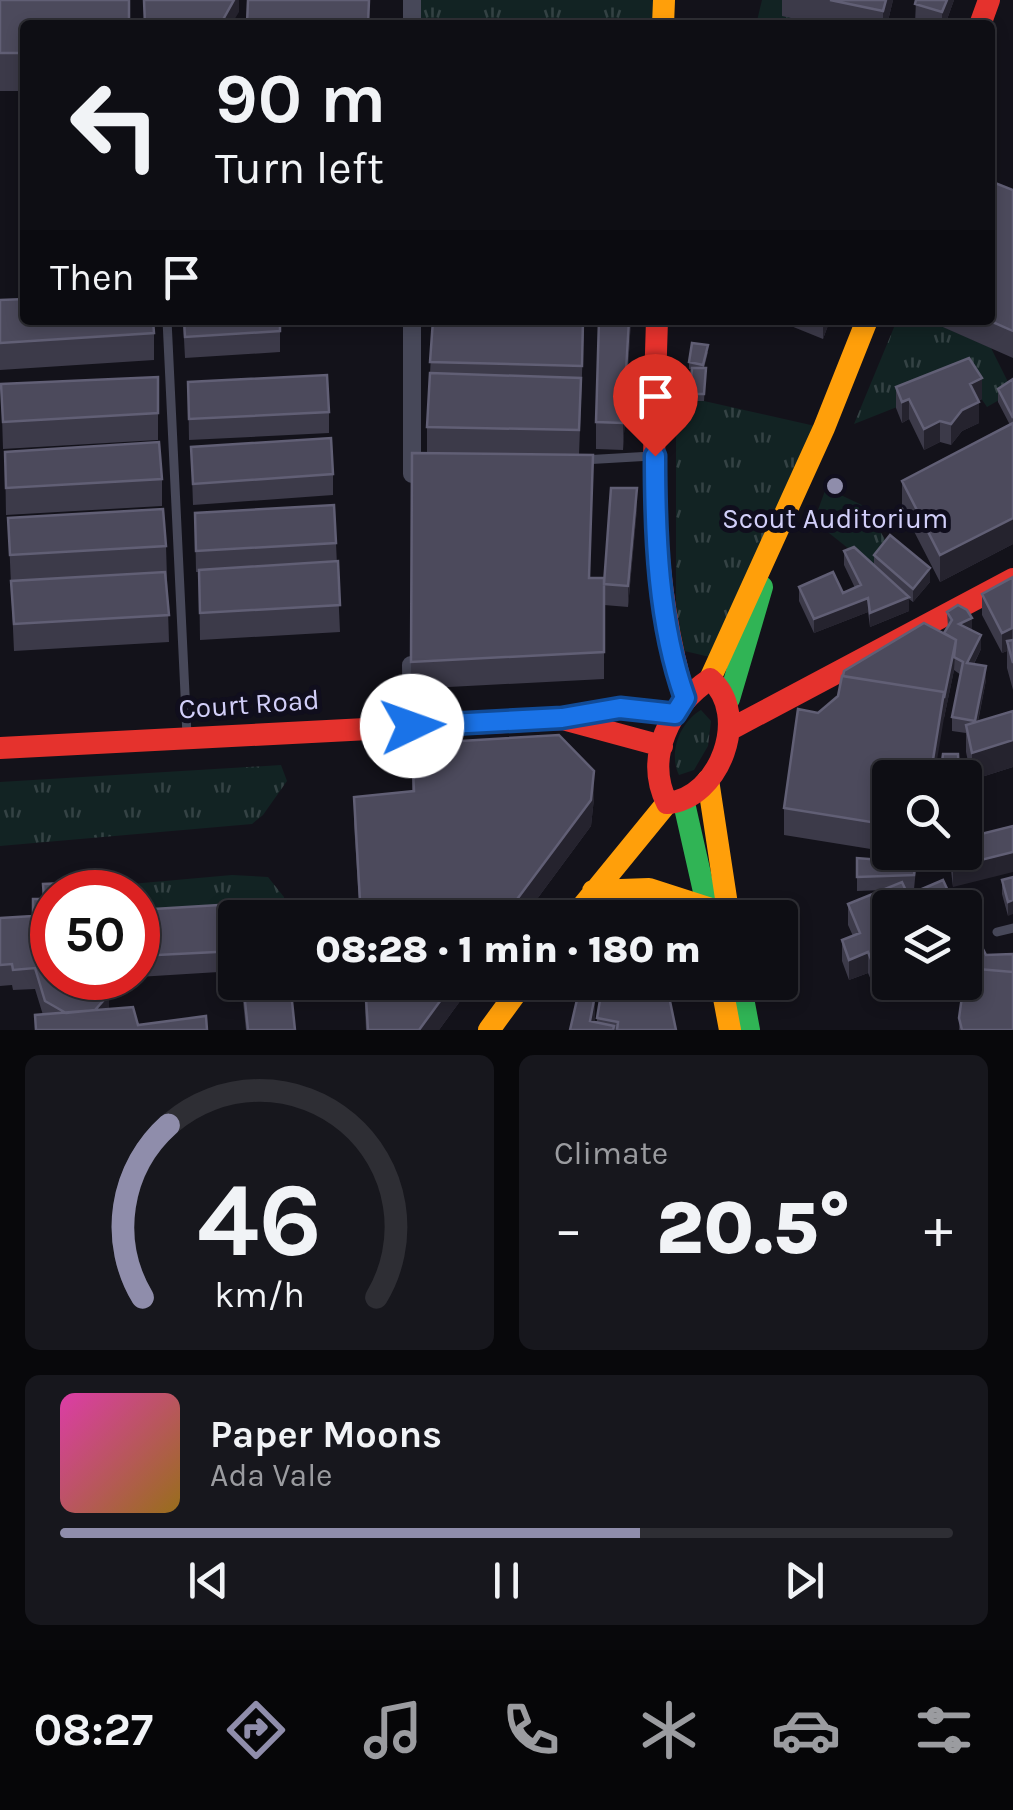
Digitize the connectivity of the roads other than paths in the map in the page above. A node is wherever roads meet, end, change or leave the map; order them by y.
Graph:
1 (167, 325) edge
2 (412, 325) edge
3 (657, 325) edge
4 (865, 325) edge
5 (576, 442) edge
6 (655, 456) junction
7 (412, 499) edge
8 (772, 543) junction
9 (1013, 580) edge
10 (411, 651) edge
11 (710, 679) junction
12 (730, 699) junction
13 (680, 706) junction
14 (562, 718) junction
15 (412, 726) junction
16 (728, 730) junction
17 (187, 738) junction
18 (662, 746) junction
19 (0, 748) edge
20 (708, 780) junction
21 (676, 803) junction
22 (592, 891) junction
23 (586, 900) edge
24 (678, 900) edge
25 (711, 900) edge
26 (715, 900) edge
27 (1013, 928) edge
28 (997, 932) dead end
29 (511, 1000) edge
30 (724, 1000) edge
31 (743, 1000) edge
32 (489, 1030) edge
33 (730, 1030) edge
34 (749, 1030) edge

1 - 17 lane
2 - 7 street
3 - 6 main road
4 - 8 main road
5 - 6 lane
6 - 13 main road
8 - 11 main road
8 - 12 main road
9 - 16 main road
10 - 15 street
11 - 12 main road
11 - 13 main road
12 - 16 main road
13 - 14 main road, Court Road
13 - 18 main road
14 - 15 main road, Court Road
14 - 18 main road, Court Road
15 - 17 main road, Court Road
16 - 20 main road
17 - 19 main road, Court Road
18 - 21 main road
20 - 21 main road
20 - 26 main road
21 - 22 main road
21 - 25 main road
22 - 23 main road
22 - 24 main road
27 - 28 lane
29 - 32 main road
30 - 33 main road
31 - 34 main road

